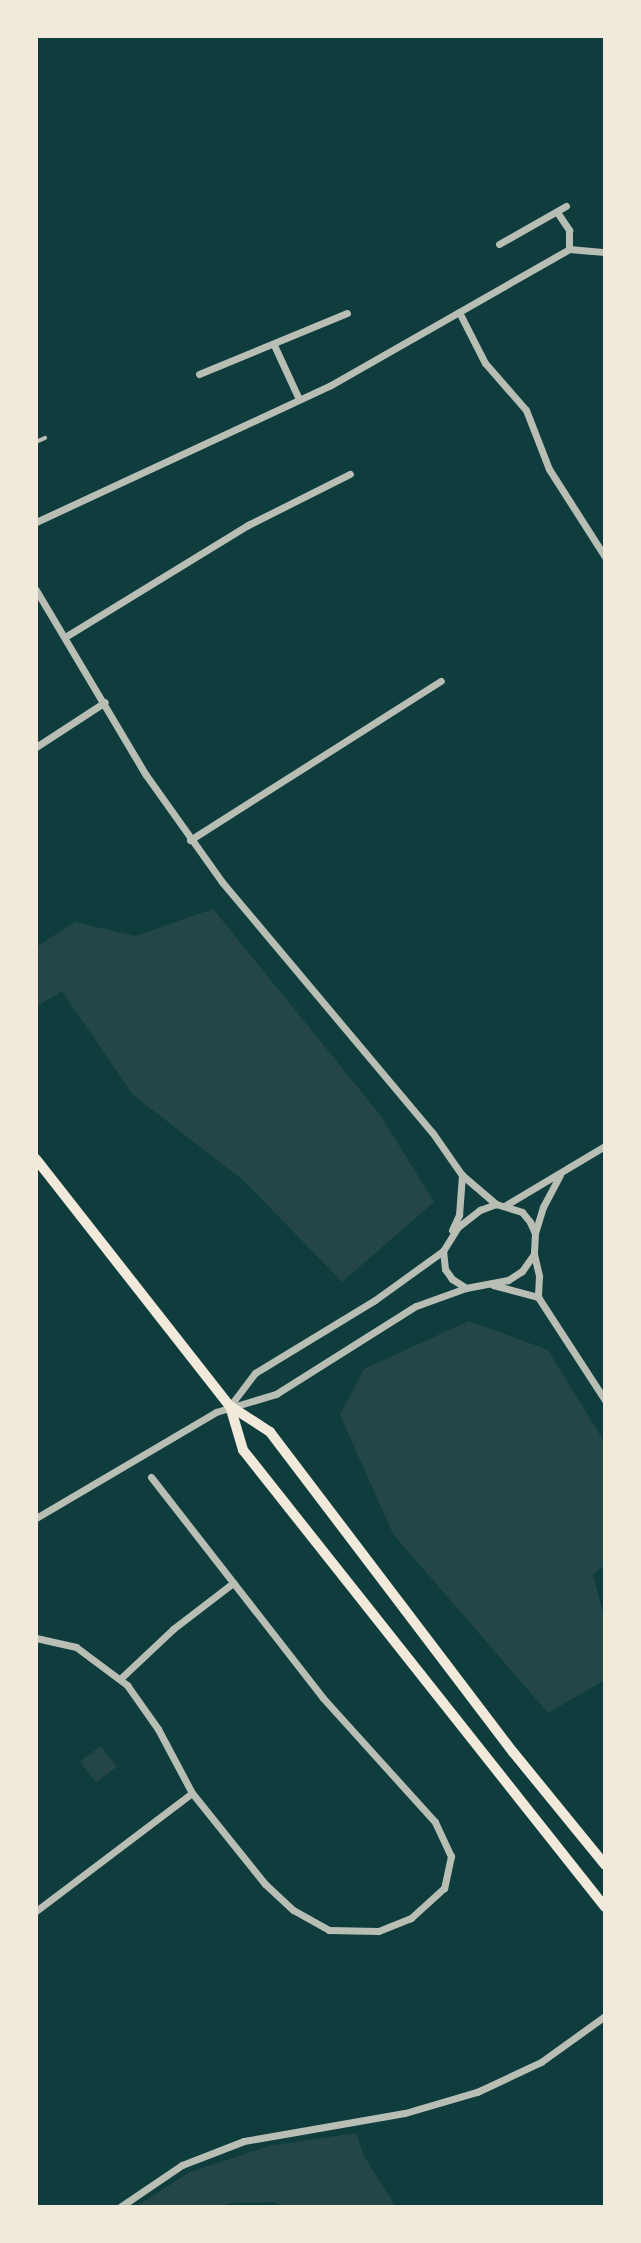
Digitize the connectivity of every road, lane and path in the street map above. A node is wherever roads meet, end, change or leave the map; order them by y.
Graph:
1 (566, 206) dead end
2 (557, 212) junction
3 (499, 244) dead end
4 (569, 249) junction
5 (605, 252) edge
6 (459, 312) junction
7 (347, 313) dead end
8 (274, 345) junction
9 (199, 374) dead end
10 (299, 399) junction
11 (45, 438) dead end
12 (36, 442) edge
13 (350, 474) dead end
14 (36, 522) edge
15 (605, 557) edge
16 (36, 590) edge
17 (65, 637) junction
18 (441, 681) dead end
19 (105, 702) junction
20 (36, 747) edge
21 (190, 840) junction
22 (605, 1146) edge
23 (36, 1159) edge
24 (561, 1173) junction
25 (462, 1175) junction
26 (496, 1204) junction
27 (506, 1205) junction
28 (535, 1233) junction
29 (448, 1239) junction
30 (443, 1251) junction
31 (534, 1254) junction
32 (492, 1284) junction
33 (466, 1288) junction
34 (538, 1297) junction
35 (605, 1400) edge
36 (230, 1406) junction
37 (151, 1477) dead end
38 (36, 1518) edge
39 (233, 1583) junction
40 (36, 1638) edge
41 (120, 1679) junction
42 (192, 1793) junction
43 (605, 1865) edge
44 (605, 1907) edge
45 (36, 1911) edge
46 (605, 2016) edge
47 (120, 2207) edge

1 - 2 street
2 - 3 street
2 - 4 street
4 - 5 street
4 - 6 street
6 - 10 street
6 - 15 street
7 - 8 street
8 - 9 street
8 - 10 street
10 - 14 street
11 - 12 lane
13 - 17 street
16 - 17 street
17 - 19 street
18 - 21 street
19 - 20 street
19 - 21 street
21 - 25 street
22 - 24 street
23 - 36 main road
24 - 27 street
24 - 28 street
25 - 26 street
25 - 29 street
26 - 27 street
26 - 29 street
27 - 28 street
28 - 31 street
29 - 30 street
30 - 33 street
30 - 36 street
31 - 32 street
31 - 34 street
32 - 33 street
32 - 34 street
33 - 36 street
34 - 35 street
36 - 38 street
36 - 43 main road
36 - 44 main road
37 - 39 street
39 - 41 street
39 - 42 street
40 - 41 street
41 - 42 street
42 - 45 street
46 - 47 street

